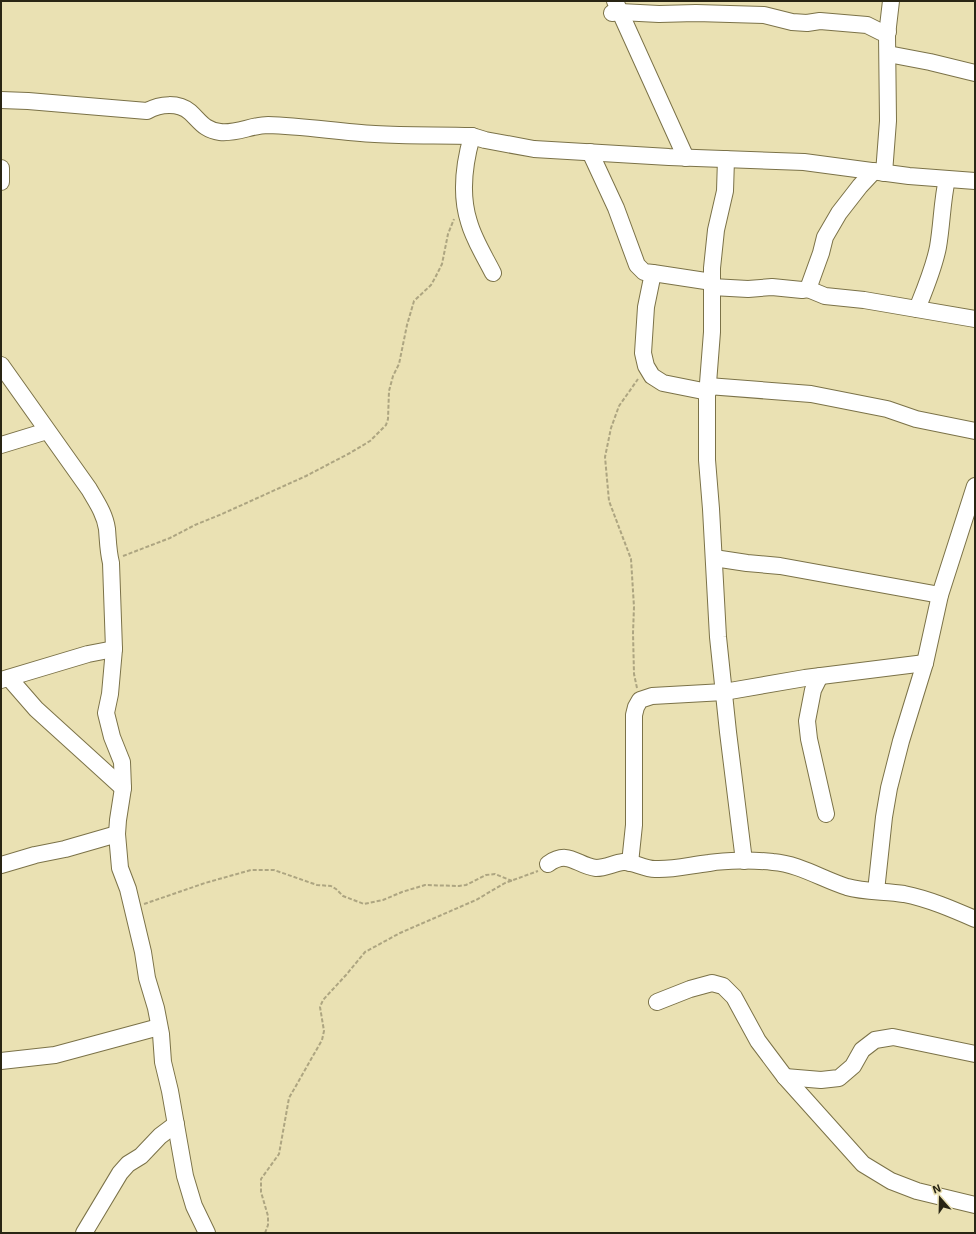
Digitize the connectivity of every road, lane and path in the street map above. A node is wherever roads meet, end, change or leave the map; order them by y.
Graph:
1 (891, 1) edge
2 (616, 9) edge
3 (888, 32) junction
4 (888, 54) junction
5 (975, 72) edge
6 (1, 100) edge
7 (472, 136) junction
8 (590, 152) junction
9 (686, 158) junction
10 (726, 159) junction
11 (1, 168) edge
12 (879, 172) junction
13 (947, 179) junction
14 (975, 181) edge
15 (1, 182) edge
16 (465, 208) junction
17 (493, 273) dead end
18 (653, 274) junction
19 (712, 285) junction
20 (808, 289) junction
21 (917, 309) junction
22 (975, 319) edge
23 (1, 365) edge
24 (646, 366) junction
25 (708, 389) junction
26 (47, 431) junction
27 (975, 431) edge
28 (1, 445) edge
29 (975, 486) edge
30 (714, 558) junction
31 (111, 563) junction
32 (940, 595) junction
33 (114, 649) junction
34 (925, 663) junction
35 (820, 676) junction
36 (5, 679) edge
37 (724, 692) junction
38 (640, 700) junction
39 (123, 788) junction
40 (826, 814) dead end
41 (117, 834) junction
42 (744, 862) junction
43 (630, 863) junction
44 (1, 864) edge
45 (548, 864) joint
46 (512, 881) junction
47 (876, 891) junction
48 (132, 908) junction
49 (975, 919) edge
50 (657, 1002) dead end
51 (160, 1027) junction
52 (975, 1054) edge
53 (1, 1061) edge
54 (785, 1077) junction
55 (176, 1124) junction
56 (975, 1204) edge
57 (84, 1233) edge
58 (207, 1233) edge
59 (265, 1233) edge

1 - 3 street
2 - 3 street
2 - 9 street
3 - 4 street
4 - 5 street
4 - 12 street
6 - 7 street
7 - 8 street
7 - 16 street
8 - 9 street
8 - 18 street
9 - 10 street
10 - 12 street
10 - 19 street
11 - 15 street
12 - 13 street
12 - 20 street
13 - 14 street
13 - 21 street
16 - 17 street
16 - 31 path
18 - 19 street
18 - 24 street
19 - 20 street
19 - 25 street
20 - 21 street
21 - 22 street
23 - 26 street
24 - 25 street
24 - 38 path
25 - 27 street
25 - 30 street
26 - 28 street
26 - 31 street
29 - 32 street
30 - 32 street
30 - 37 street
31 - 33 street
32 - 34 street
33 - 36 street
33 - 39 street
34 - 35 street
34 - 47 street
35 - 37 street
35 - 40 street
36 - 39 street
37 - 38 street
37 - 42 street
38 - 43 street
39 - 41 street
41 - 44 street
41 - 48 street
42 - 43 street
42 - 47 street
43 - 45 street
45 - 46 path
46 - 48 path
46 - 59 path
47 - 49 street
48 - 51 street
50 - 54 street
51 - 53 street
51 - 55 street
52 - 54 street
54 - 56 street
55 - 57 street
55 - 58 street

